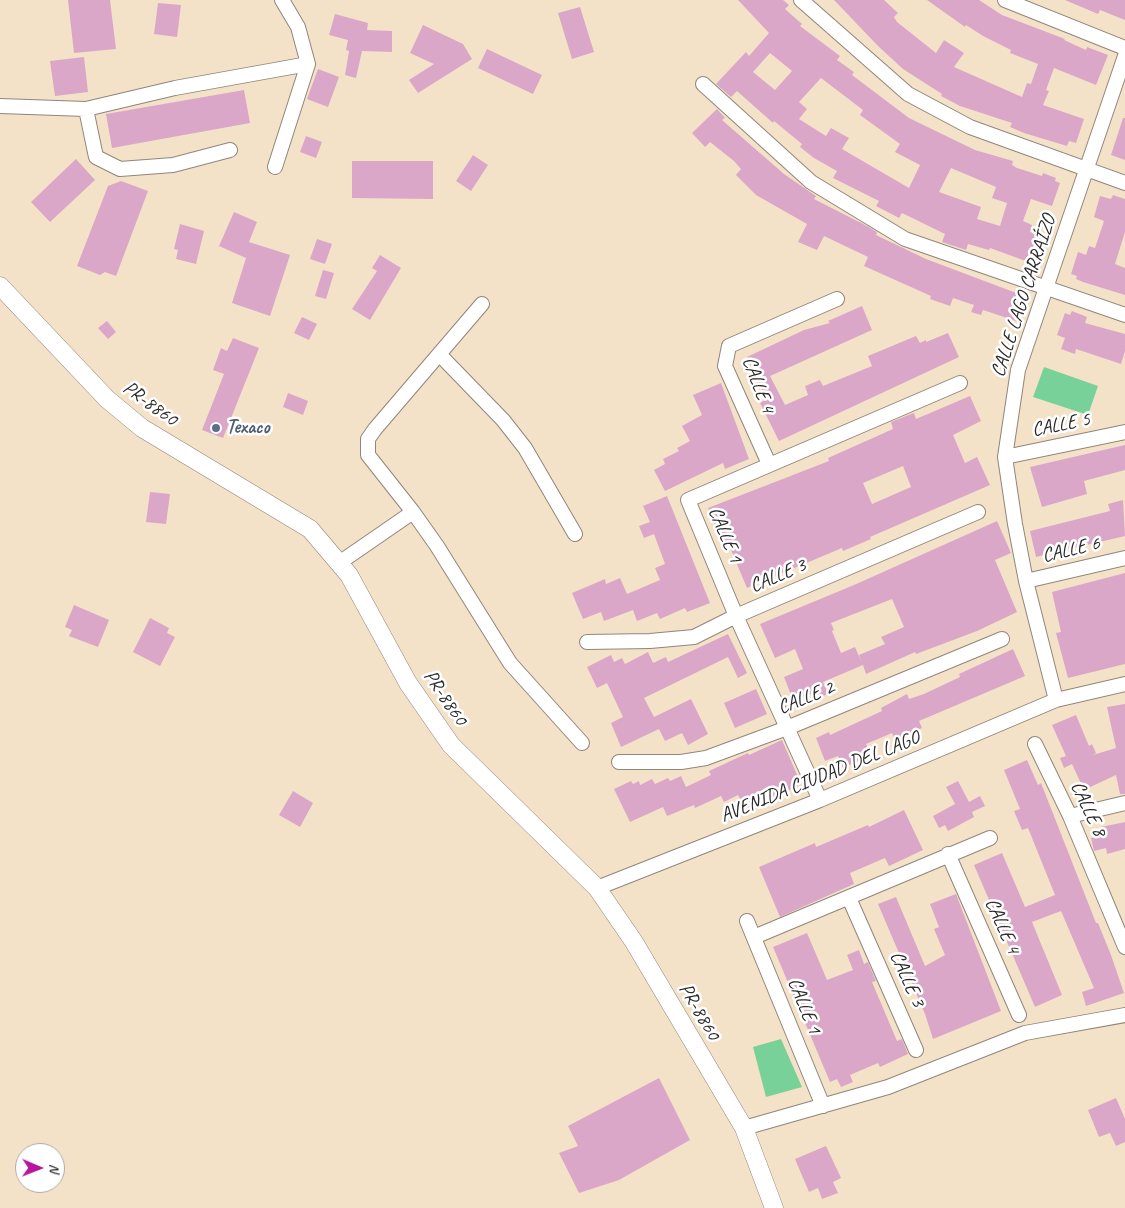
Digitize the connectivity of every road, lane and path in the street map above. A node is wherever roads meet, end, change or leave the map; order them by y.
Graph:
1 (282, 0) edge
2 (801, 0) edge
3 (1005, 0) edge
4 (1125, 48) edge
5 (1125, 56) edge
6 (308, 64) junction
7 (703, 84) dead end
8 (0, 106) edge
9 (86, 109) junction
10 (230, 150) dead end
11 (275, 167) dead end
12 (1086, 168) junction
13 (1125, 183) edge
14 (0, 286) edge
15 (1045, 288) junction
16 (837, 299) dead end
17 (482, 304) dead end
18 (1125, 316) edge
19 (439, 354) junction
20 (960, 384) dead end
21 (1125, 432) edge
22 (1005, 456) junction
23 (769, 464) junction
24 (413, 512) junction
25 (978, 512) dead end
26 (575, 534) dead end
27 (1125, 558) edge
28 (339, 563) junction
29 (1026, 582) junction
30 (736, 616) junction
31 (1002, 639) dead end
32 (587, 642) dead end
33 (1125, 684) edge
34 (1056, 700) junction
35 (787, 728) junction
36 (582, 743) dead end
37 (1035, 744) dead end
38 (619, 762) dead end
39 (820, 800) junction
40 (1125, 803) edge
41 (1070, 816) junction
42 (990, 838) dead end
43 (948, 854) junction
44 (597, 888) junction
45 (849, 898) junction
46 (747, 921) dead end
47 (1122, 927) edge
48 (754, 938) junction
49 (1125, 947) edge
50 (1019, 1015) dead end
51 (1125, 1015) edge
52 (916, 1050) dead end
53 (823, 1106) junction
54 (744, 1128) junction
55 (774, 1208) edge

1 - 6 street
2 - 12 street
3 - 4 street
5 - 12 street, CALLE LAGO CARRAÍZO
6 - 9 street
6 - 11 street
7 - 15 street
8 - 9 street
9 - 10 street
12 - 13 street
12 - 15 street, CALLE LAGO CARRAÍZO
14 - 28 street, PR-8860 / PR-8860
15 - 18 street
15 - 22 street, CALLE LAGO CARRAÍZO
16 - 23 street, CALLE 4
17 - 19 street
19 - 24 street
19 - 26 street
20 - 23 street, CALLE 1
21 - 22 street, CALLE 5
22 - 29 street, CALLE LAGO CARRAÍZO
23 - 30 street, CALLE 1
24 - 28 street
24 - 36 street
25 - 30 street, CALLE 3
27 - 29 street, CALLE 6
28 - 44 street, PR-8860 / PR-8860
29 - 34 street, CALLE LAGO CARRAÍZO
30 - 32 street, CALLE 3
30 - 35 street, CALLE 1
31 - 35 street, CALLE 2
33 - 34 street, AVENIDA CIUDAD DEL LAGO
34 - 39 street, AVENIDA CIUDAD DEL LAGO
35 - 38 street, CALLE 2
35 - 39 street, CALLE 1
37 - 41 street, CALLE 8
39 - 44 street, AVENIDA CIUDAD DEL LAGO
40 - 41 street
41 - 47 street, CALLE 8
42 - 43 street
43 - 45 street
43 - 50 street, CALLE 4
44 - 54 street, PR-8860 / PR-8860
45 - 48 street
45 - 52 street, CALLE 3
46 - 48 street, CALLE 1
47 - 49 street, CALLE 8
48 - 53 street, CALLE 1
51 - 53 street
53 - 54 street
54 - 55 street, PR-8860 / PR-8860

